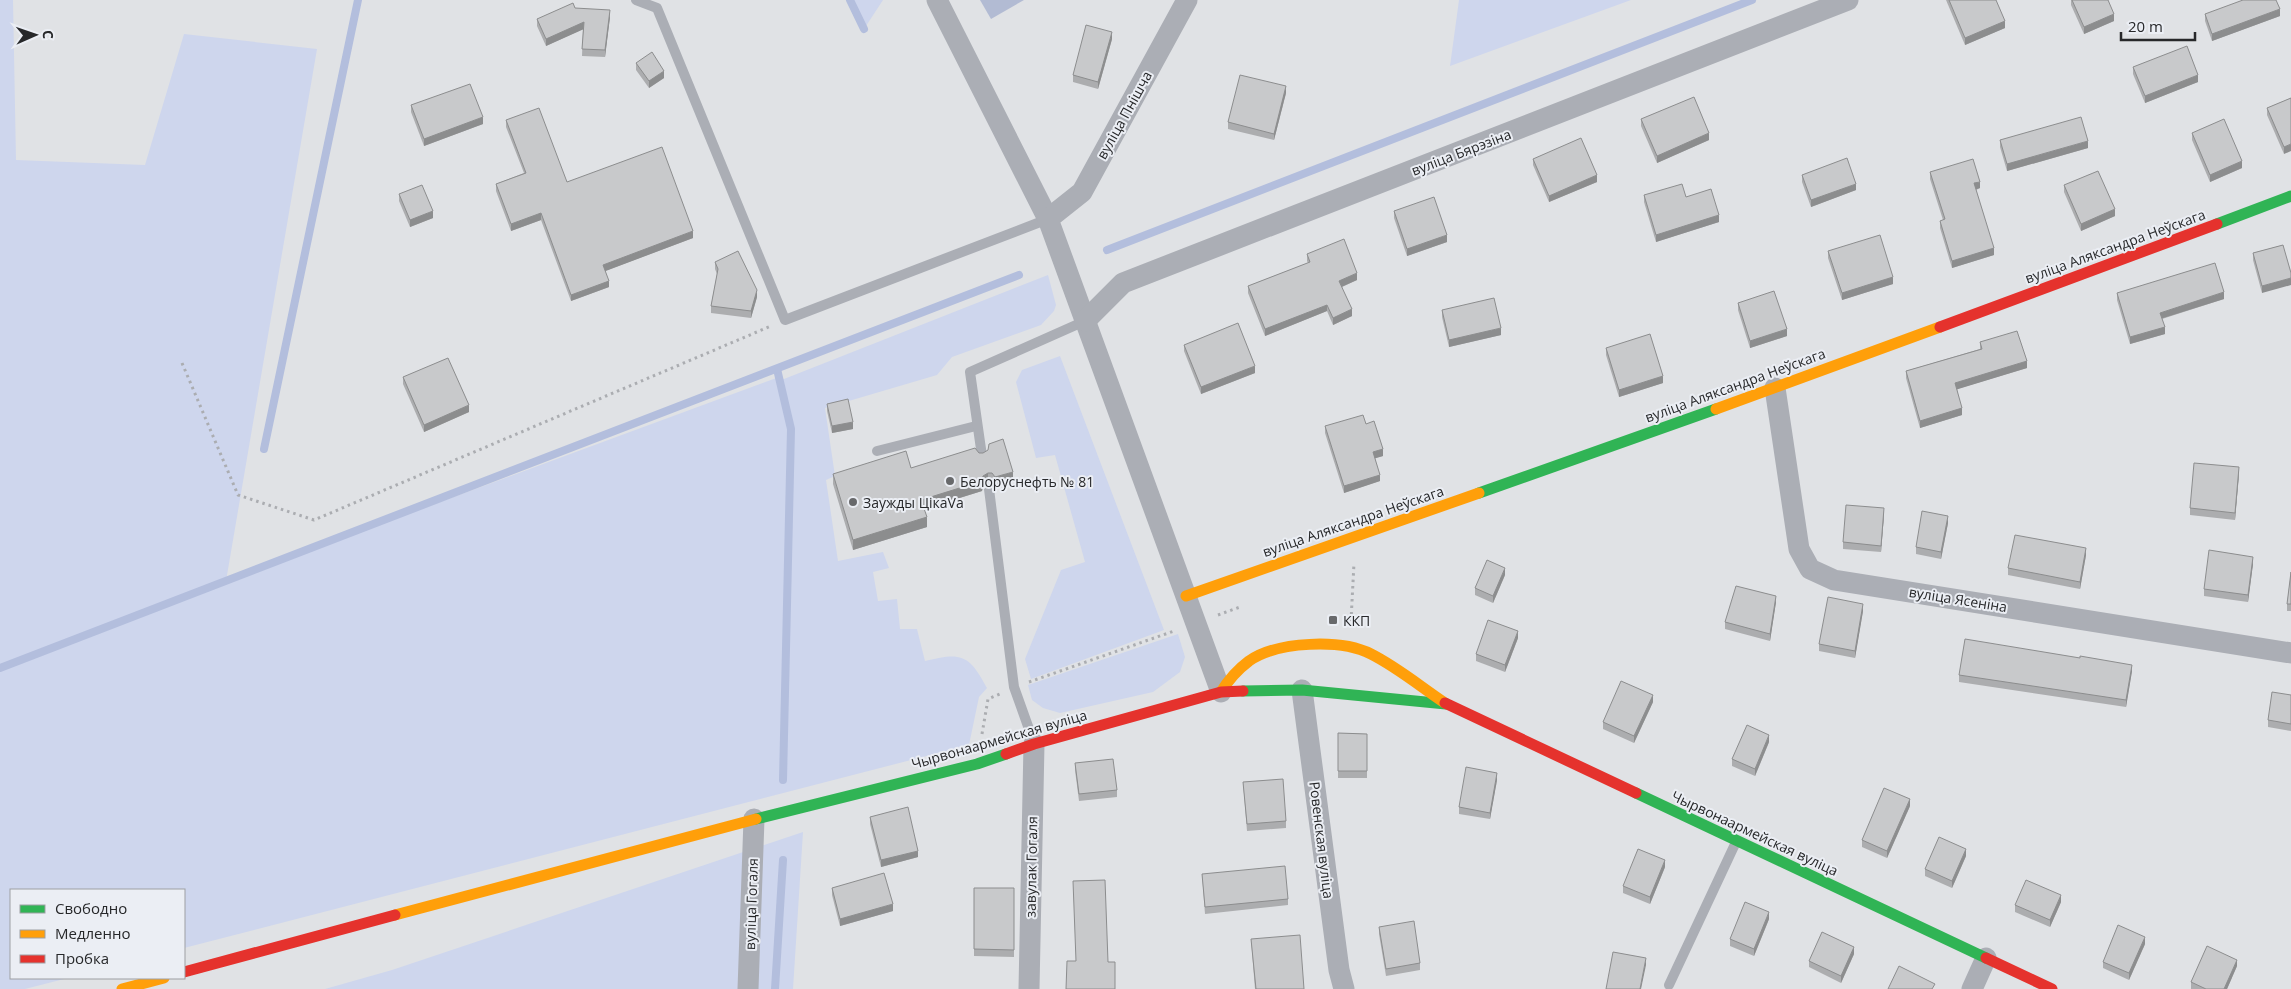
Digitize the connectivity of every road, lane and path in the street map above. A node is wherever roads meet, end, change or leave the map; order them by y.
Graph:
1 (636, 0) edge
2 (937, 0) edge
3 (1187, 0) edge
4 (1848, 0) edge
5 (2291, 196) edge
6 (1048, 219) junction
7 (785, 320) junction
8 (1085, 321) junction
9 (182, 363) dead end
10 (1775, 388) junction
11 (976, 426) junction
12 (876, 451) dead end
13 (982, 456) edge
14 (989, 489) dead end
15 (1356, 535) junction
16 (1354, 564) junction
17 (1345, 567) dead end
18 (1186, 596) junction
19 (1242, 606) dead end
20 (1196, 624) junction
21 (1349, 648) junction
22 (2291, 652) edge
23 (1014, 688) junction
24 (1302, 690) junction
25 (1221, 692) junction
26 (1446, 704) junction
27 (1034, 744) junction
28 (977, 764) junction
29 (754, 819) junction
30 (1737, 841) junction
31 (1986, 958) junction
32 (185, 972) edge
33 (160, 979) edge
34 (1669, 985) dead end
35 (122, 989) edge
36 (748, 989) edge
37 (1029, 989) edge
38 (1344, 989) edge
39 (1972, 989) edge
40 (2052, 989) edge

1 - 7 lane
2 - 6 street
3 - 6 street, вуліца Пнішча
4 - 8 street, вуліца Бярэзіна
5 - 10 main road, вуліца Аляксандра Неўскага
6 - 7 lane
6 - 8 street
7 - 9 path
8 - 11 lane
8 - 18 street
10 - 15 main road, вуліца Аляксандра Неўскага
10 - 22 street, вуліца Ясеніна
11 - 12 lane
11 - 13 lane
14 - 23 lane
15 - 16 path
15 - 18 main road, вуліца Аляксандра Неўскага
16 - 17 path
16 - 21 path
18 - 20 street
19 - 20 path
20 - 23 path
20 - 25 street
21 - 25 main road, Чырвонаармейская вуліца
21 - 26 main road, Чырвонаармейская вуліца
23 - 27 lane
23 - 28 path
24 - 25 main road, Чырвонаармейская вуліца
24 - 26 main road, Чырвонаармейская вуліца
24 - 38 street, Ровенская вуліца
25 - 27 main road, Чырвонаармейская вуліца
26 - 30 main road, Чырвонаармейская вуліца
27 - 28 main road, Чырвонаармейская вуліца
27 - 37 street, завулак Гогаля
28 - 29 main road, Чырвонаармейская вуліца
29 - 32 main road, Чырвонаармейская вуліца
29 - 36 street, вуліца Гогаля
30 - 31 main road, Чырвонаармейская вуліца
30 - 34 lane
31 - 39 street
31 - 40 main road, Чырвонаармейская вуліца
33 - 35 main road

